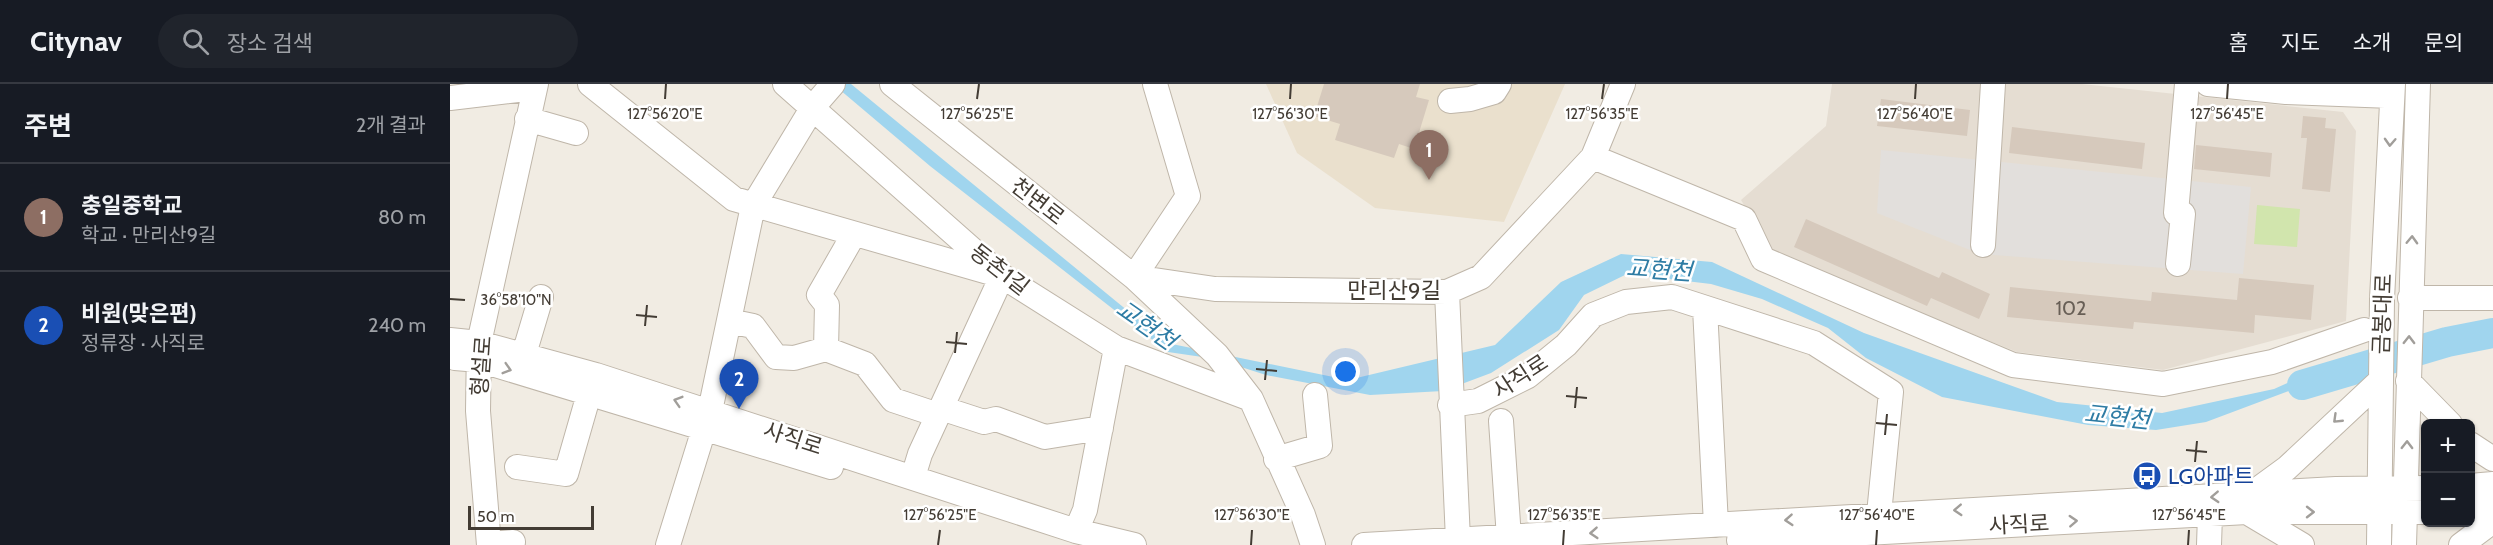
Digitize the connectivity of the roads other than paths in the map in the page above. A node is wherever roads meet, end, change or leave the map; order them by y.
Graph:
1 (590, 84) edge
2 (785, 84) edge
3 (892, 84) edge
4 (1154, 84) edge
5 (1499, 84) edge
6 (1623, 84) edge
7 (1993, 84) edge
8 (2187, 84) edge
9 (2208, 84) edge
10 (2418, 84) edge
11 (535, 86) edge
12 (2287, 88) edge
13 (2393, 90) edge
14 (918, 93) edge
15 (821, 97) edge
16 (450, 98) edge
17 (1450, 101) dead end
18 (527, 119) junction
19 (576, 134) dead end
20 (1593, 157) junction
21 (753, 206) junction
22 (854, 234) junction
23 (1983, 245) dead end
24 (2178, 264) dead end
25 (1002, 276) junction
26 (1134, 277) junction
27 (1447, 292) junction
28 (541, 297) dead end
29 (2410, 298) junction
30 (2493, 298) edge
31 (1706, 308) junction
32 (729, 321) junction
33 (2364, 330) dead end
34 (450, 340) edge
35 (1116, 348) junction
36 (826, 349) junction
37 (479, 352) junction
38 (524, 354) junction
39 (450, 357) edge
40 (2381, 380) junction
41 (2409, 381) junction
42 (589, 394) junction
43 (1315, 395) dead end
44 (1251, 399) junction
45 (1450, 405) junction
46 (940, 412) junction
47 (2446, 419) edge
48 (707, 420) junction
49 (1501, 421) dead end
50 (1101, 428) junction
51 (2475, 447) edge
52 (1276, 459) junction
53 (2493, 459) edge
54 (517, 467) dead end
55 (912, 477) junction
56 (2493, 484) edge
57 (2475, 486) edge
58 (2415, 500) edge
59 (2379, 501) junction
60 (2248, 504) junction
61 (2493, 506) edge
62 (2475, 508) edge
63 (1879, 514) junction
64 (2210, 515) junction
65 (2493, 521) edge
66 (1716, 525) junction
67 (1910, 529) edge
68 (1076, 538) edge
69 (1509, 538) junction
70 (1458, 540) junction
71 (497, 544) edge
72 (668, 545) edge
73 (1134, 545) edge
74 (1313, 545) edge
75 (1364, 545) edge
76 (1659, 545) edge
77 (2209, 545) edge
78 (2302, 545) edge
79 (2379, 545) edge
80 (2404, 545) edge
81 (2461, 545) edge

1 - 21 street
2 - 15 street, 동촌1길
3 - 14 street, 천변로
4 - 26 street
5 - 17 street
6 - 20 street, 만리산9길
7 - 23 street
8 - 24 street
9 - 12 street
29 -> 10 street, 금봉대로
11 - 16 street
11 - 18 street, 형설로
12 - 13 street
13 -> 40 street, 금봉대로
14 - 26 street, 천변로
15 - 21 street
15 - 25 street, 동촌1길
18 - 19 street
18 - 37 street, 형설로
20 - 27 street, 만리산9길
20 - 33 street
21 - 22 street
21 - 32 street
22 - 25 street
22 - 36 street
25 - 35 street, 동촌1길
25 - 46 street
26 - 27 street, 만리산9길
26 - 44 street, 천변로
27 - 45 street
28 - 38 street
29 - 30 street
41 -> 29 street, 금봉대로
31 - 45 street, 사직로
31 - 63 street, 사직로
31 - 66 street
32 - 36 street
32 - 48 street
34 - 37 street, 사직로
35 - 44 street, 동촌1길
35 - 50 street
36 - 46 street
37 - 38 street, 사직로
37 - 39 street, 사직로
37 -> 42 street, 사직로
37 - 71 street, 형설로
48 -> 38 street, 사직로
40 - 59 street, 금봉대로
40 -> 60 street
41 - 47 street
58 -> 41 street, 금봉대로
42 - 48 street, 사직로
42 - 54 street
43 - 52 street
44 - 52 street
45 - 70 street
46 - 50 street
46 - 55 street
48 - 55 street, 사직로
48 - 68 street, 사직로
48 - 72 street
49 - 69 street
50 - 68 street
51 - 53 street
52 - 74 street
55 - 68 street, 사직로
56 - 57 street
58 - 59 street, 사직로
58 - 80 street, 금봉대로
59 - 60 street, 사직로
59 - 79 street, 금봉대로
60 - 64 street, 사직로
60 -> 67 street, 사직로
60 - 78 street
61 - 62 street
63 -> 66 street, 사직로
63 - 67 street, 사직로
67 -> 64 street, 사직로
64 - 77 street
65 - 81 street
66 -> 69 street, 사직로
67 - 76 street, 사직로
68 - 73 street, 사직로
69 - 70 street, 사직로
70 - 75 street, 사직로

